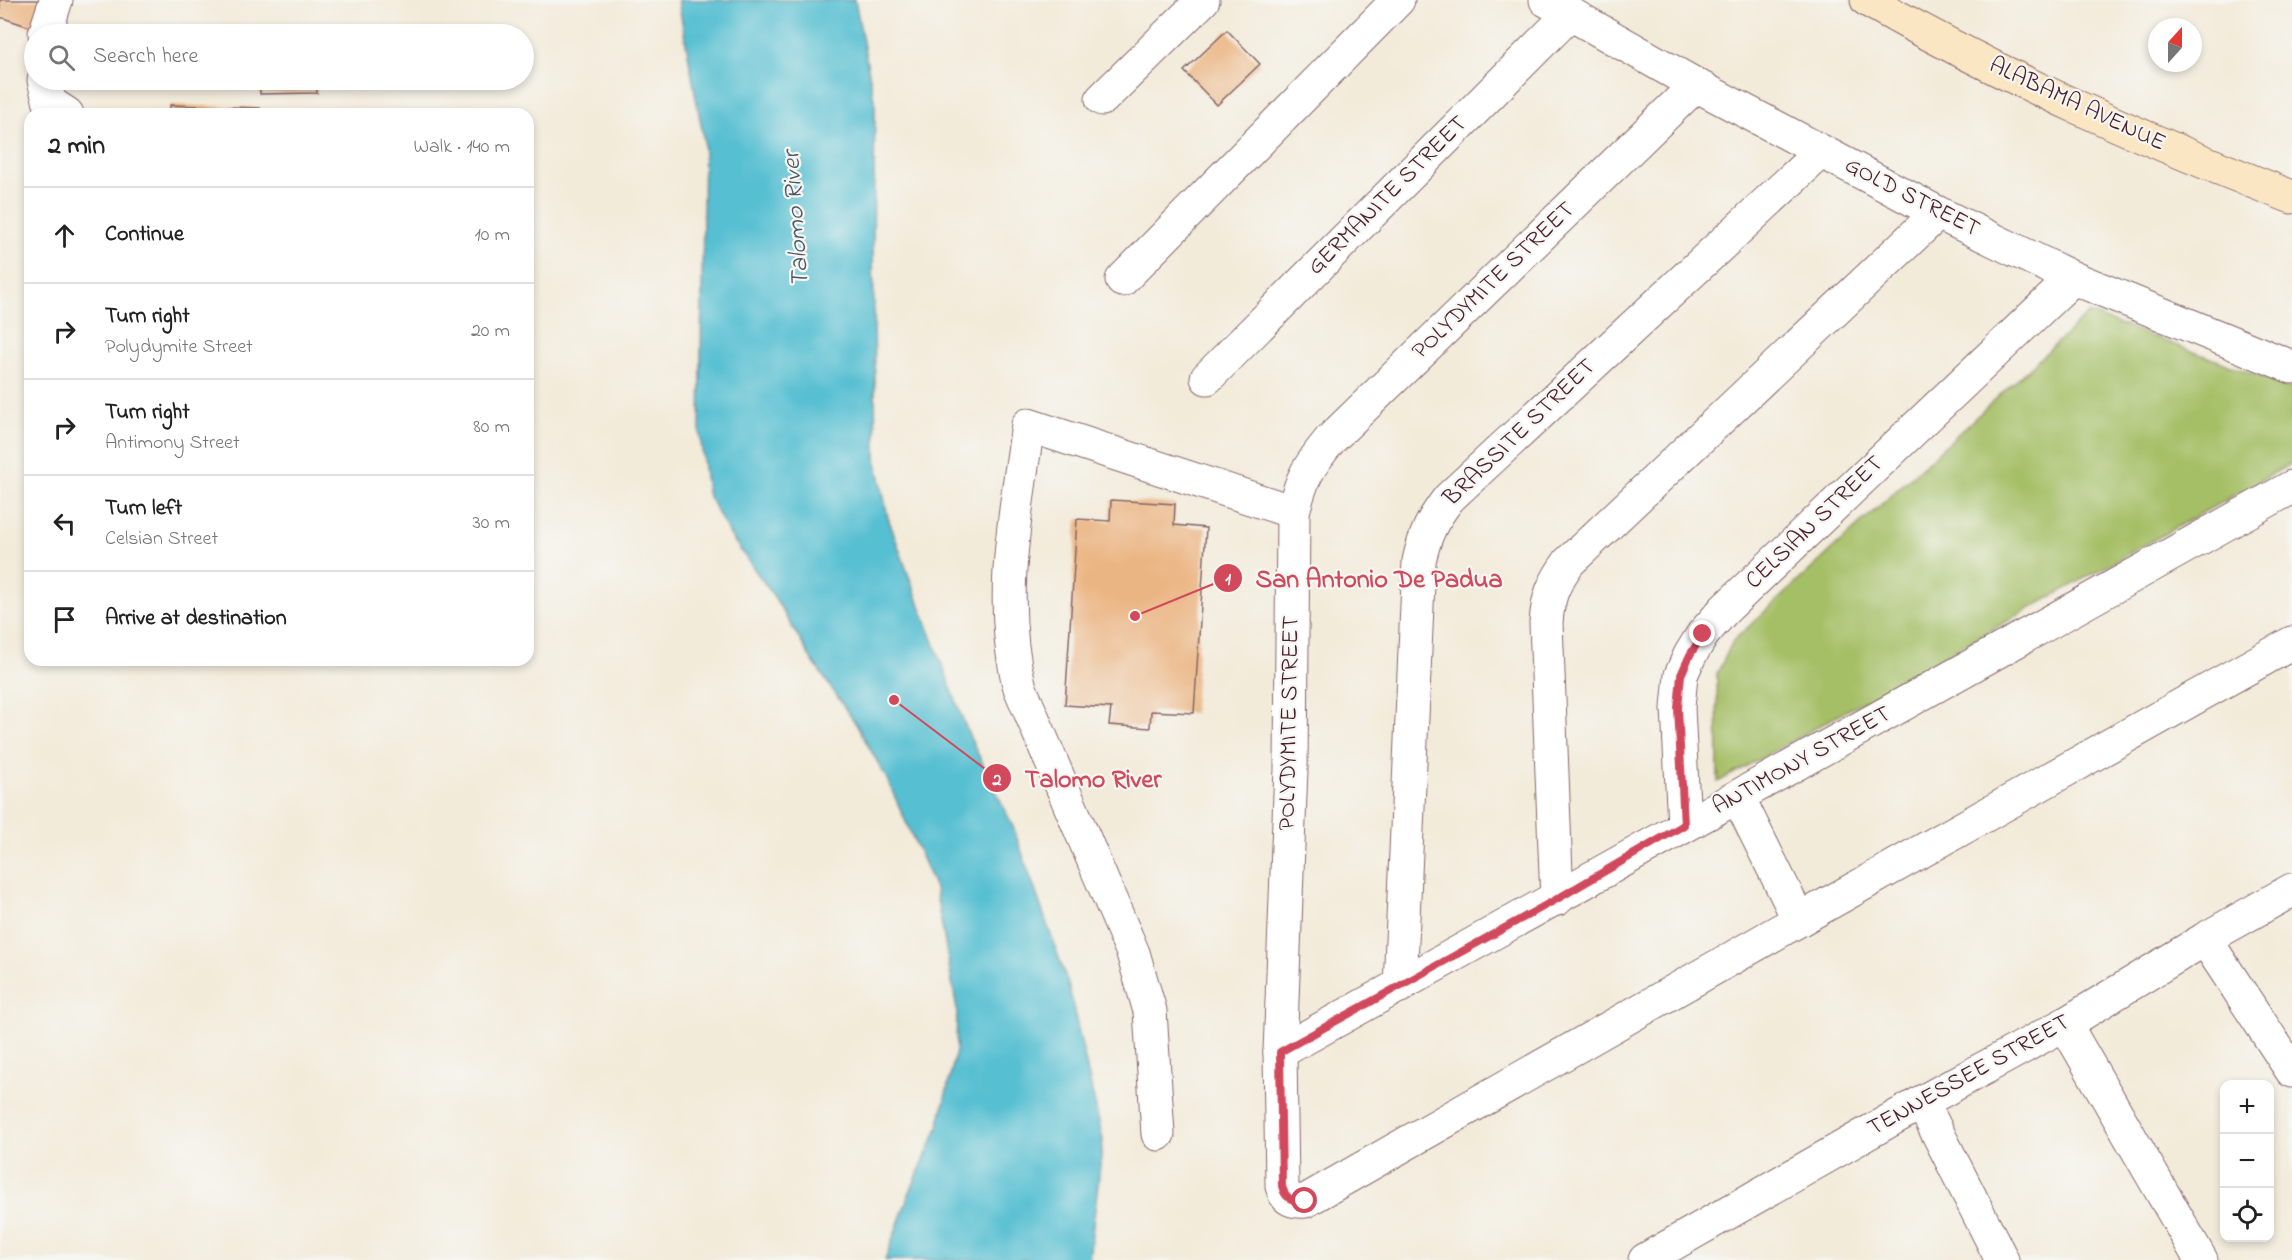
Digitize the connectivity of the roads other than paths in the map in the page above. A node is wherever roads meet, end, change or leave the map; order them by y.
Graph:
1 (57, 0) edge
2 (1203, 0) edge
3 (1398, 0) edge
4 (1867, 0) edge
5 (1558, 7) edge
6 (49, 24) edge
7 (1696, 85) junction
8 (47, 90) edge
9 (1102, 99) dead end
10 (58, 108) edge
11 (1821, 152) junction
12 (2292, 197) edge
13 (1938, 213) junction
14 (2073, 278) junction
15 (1122, 280) dead end
16 (2292, 367) edge
17 (1207, 378) dead end
18 (2292, 487) edge
19 (1293, 512) junction
20 (2292, 643) edge
21 (1738, 797) junction
22 (1684, 825) junction
23 (2292, 890) edge
24 (1557, 899) junction
25 (1799, 920) junction
26 (2205, 939) junction
27 (1400, 986) junction
28 (2065, 1024) junction
29 (1280, 1052) junction
30 (2292, 1071) edge
31 (1922, 1102) junction
32 (1158, 1134) dead end
33 (1993, 1257) edge
34 (1645, 1260) edge
35 (2201, 1260) edge

1 - 6 street
2 - 9 street
3 - 15 street
4 - 12 street, ALABAMA AVENUE
5 - 7 street, GOLD STREET
5 - 17 street, GERMANITE STREET
7 - 11 street, GOLD STREET
7 - 19 street, POLYDYMITE STREET
8 - 10 street
11 - 13 street, GOLD STREET
11 - 27 street, BRASSITE STREET
13 - 14 street, GOLD STREET
13 - 24 street
14 - 16 street, GOLD STREET
14 - 22 street, CELSIAN STREET
18 - 21 street, ANTIMONY STREET
19 - 29 street, POLYDYMITE STREET
19 - 32 street
20 - 25 street
21 - 22 street, ANTIMONY STREET
21 - 25 street
22 - 24 street, ANTIMONY STREET
23 - 26 street, TENNESSEE STREET
24 - 27 street, ANTIMONY STREET
25 - 29 street, POLYDYMITE STREET
26 - 28 street, TENNESSEE STREET
26 - 30 street
27 - 29 street, ANTIMONY STREET
28 - 31 street, TENNESSEE STREET
28 - 35 street
31 - 33 street
31 - 34 street, TENNESSEE STREET

